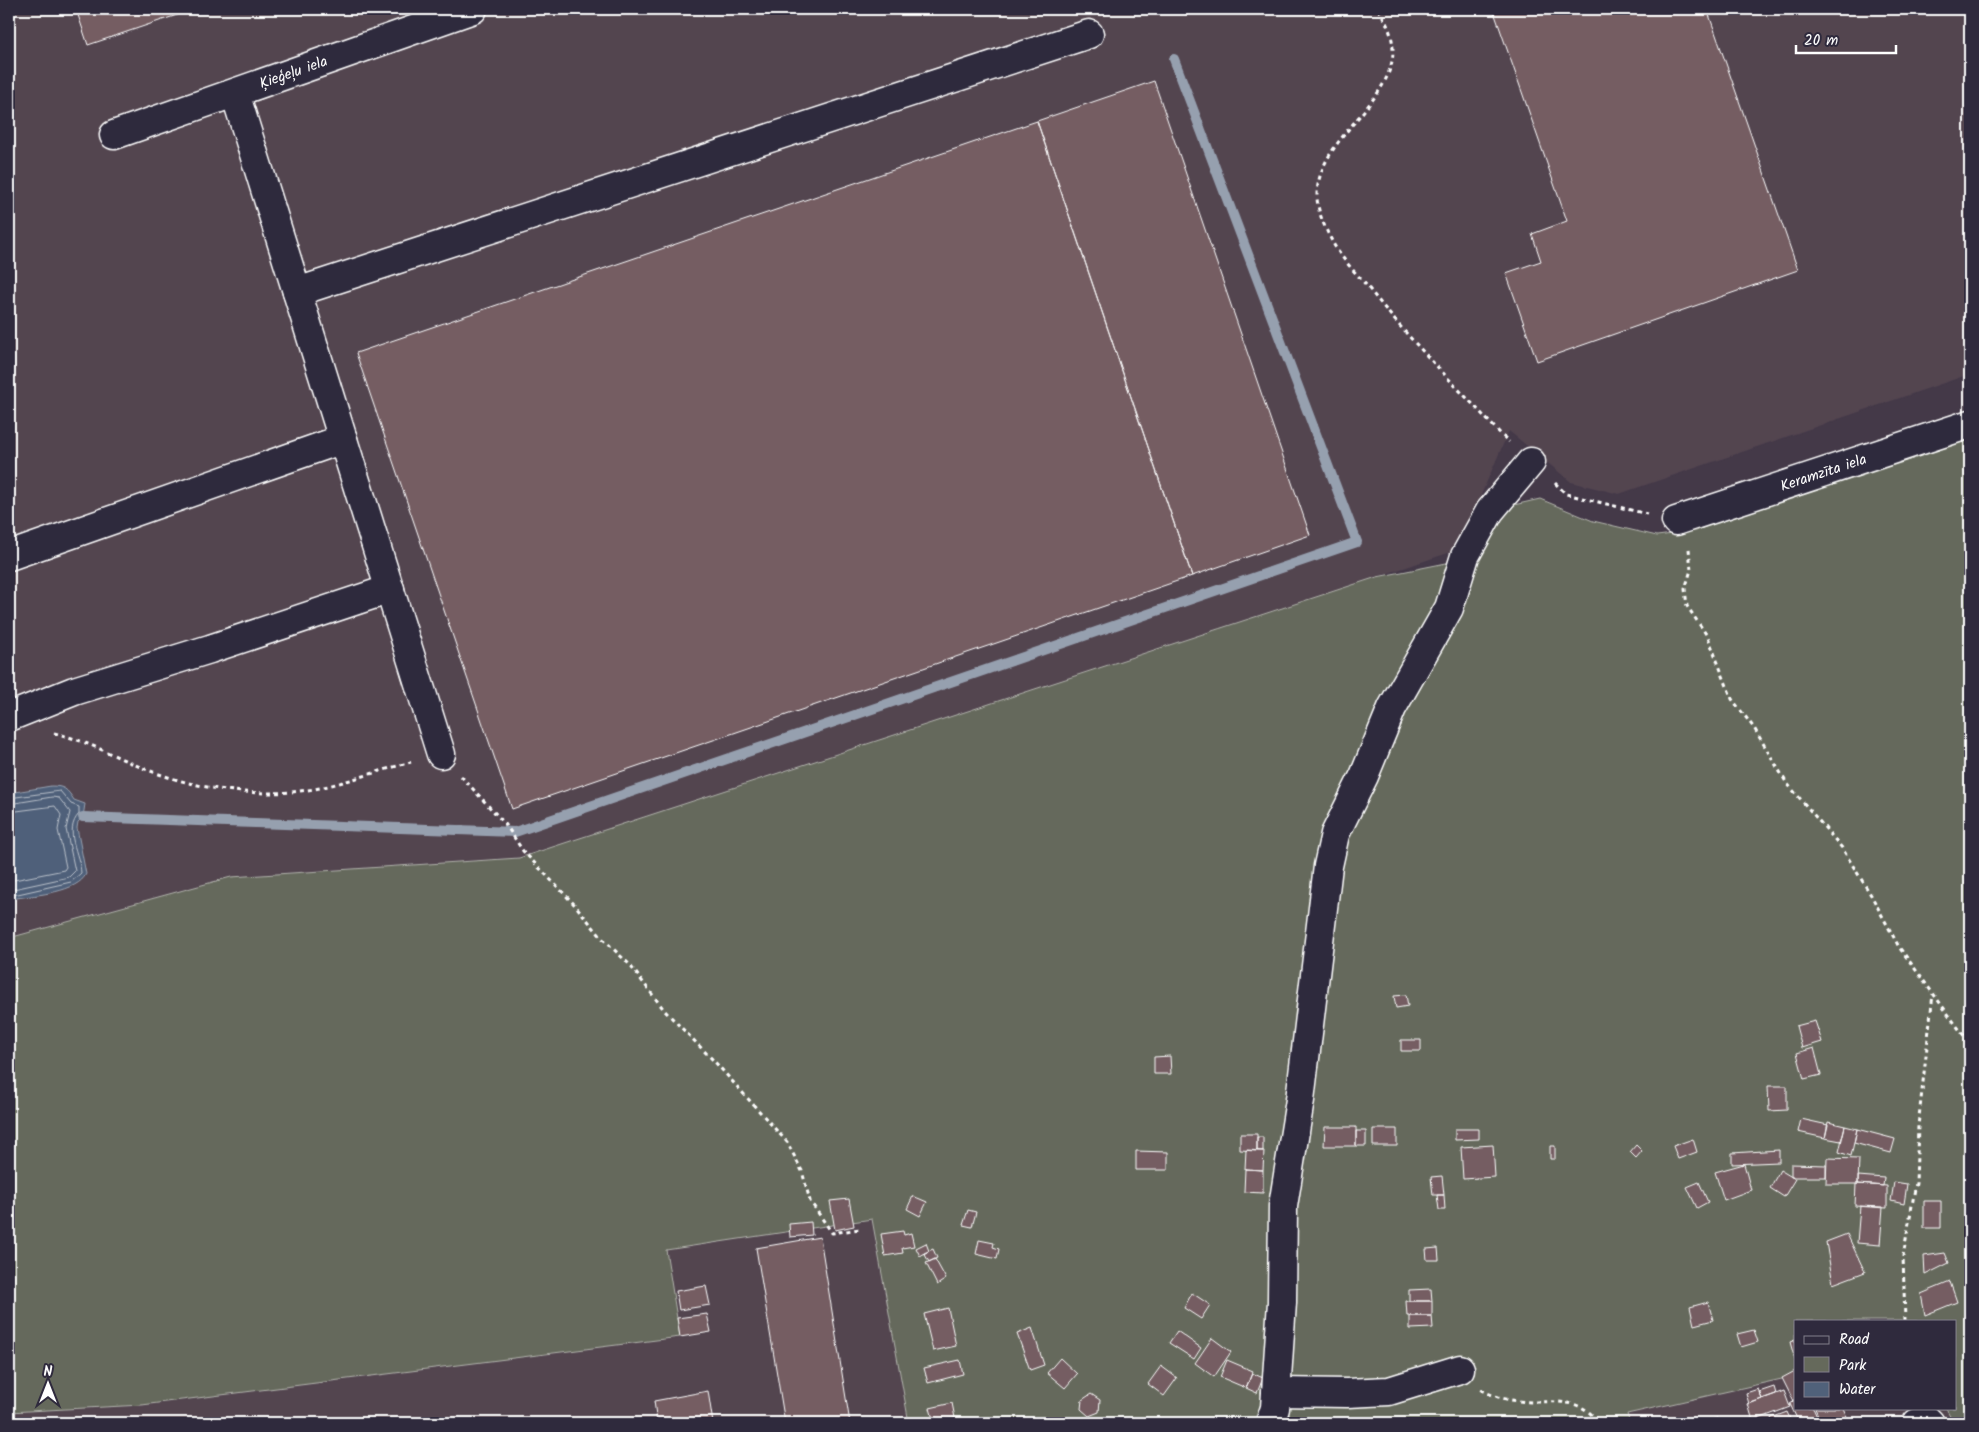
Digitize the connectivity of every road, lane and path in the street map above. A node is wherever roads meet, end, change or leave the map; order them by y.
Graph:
1 (473, 9) edge
2 (1378, 9) edge
3 (1089, 34) dead end
4 (235, 93) junction
5 (114, 136) dead end
6 (297, 292) junction
7 (1970, 424) edge
8 (343, 439) junction
9 (1531, 462) junction
10 (1676, 521) junction
11 (9, 556) edge
12 (390, 589) junction
13 (9, 717) edge
14 (45, 731) dead end
15 (441, 754) junction
16 (1934, 993) junction
17 (1970, 1044) edge
18 (860, 1229) dead end
19 (1905, 1320) edge
20 (1460, 1369) joint
21 (1276, 1392) junction
22 (1270, 1423) edge
23 (1598, 1423) edge
24 (1917, 1423) edge
25 (1930, 1423) edge

1 - 4 street, Ķieģeļu iela
2 - 9 path
3 - 6 street
4 - 5 street, Ķieģeļu iela
4 - 6 street
6 - 8 street
7 - 10 street, Keramzīta iela
8 - 11 street
8 - 12 street
9 - 10 path
9 - 21 street
10 - 16 path
12 - 13 street
12 - 15 street
14 - 15 path
15 - 18 path
16 - 17 path
16 - 19 path
20 - 21 street
20 - 23 path
21 - 22 street
24 - 25 street

